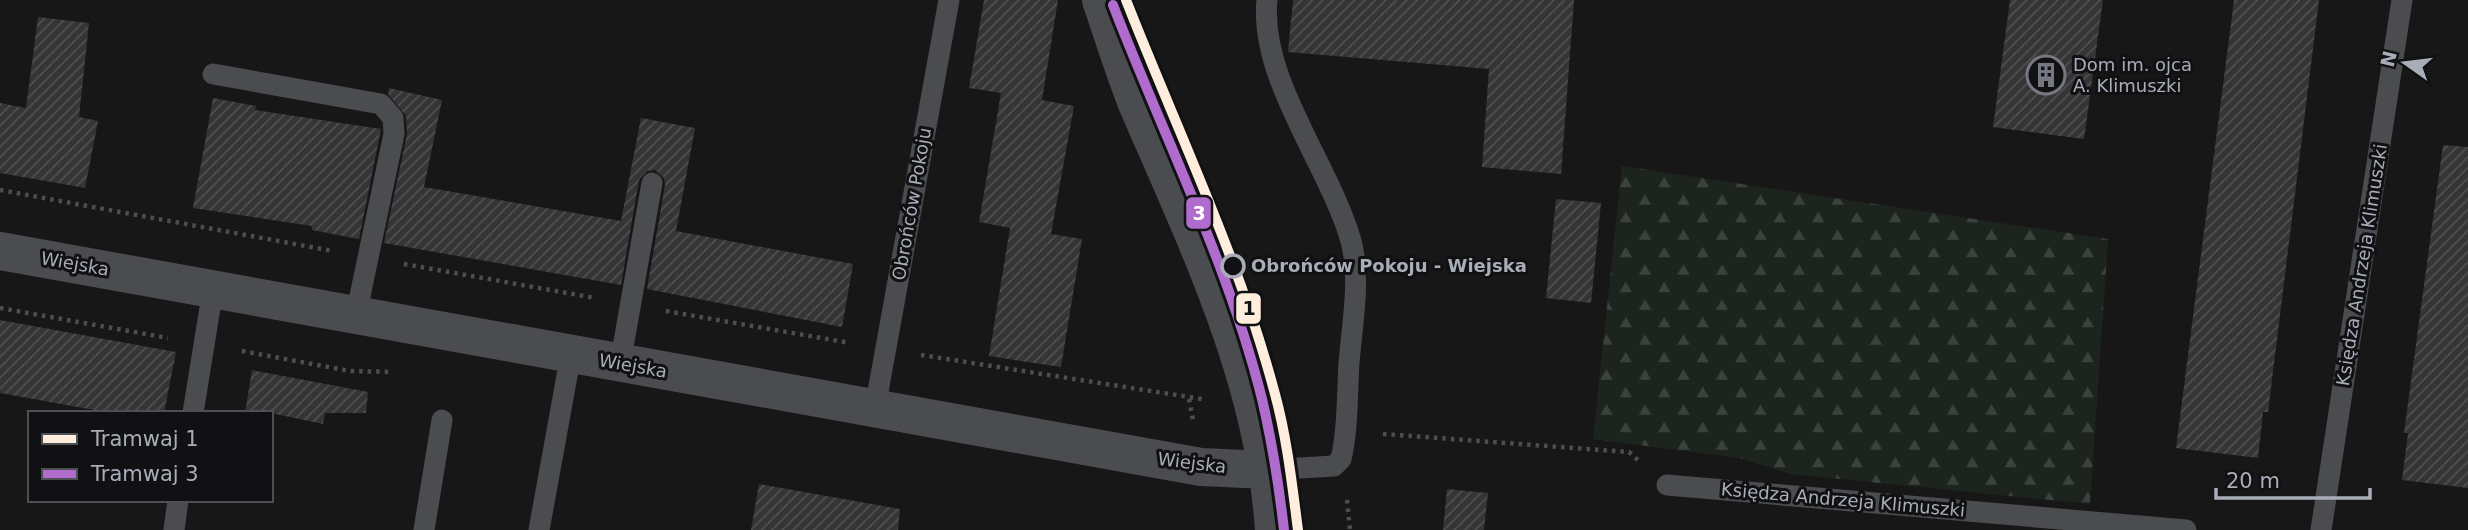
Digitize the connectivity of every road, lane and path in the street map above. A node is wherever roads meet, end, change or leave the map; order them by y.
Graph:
1 (949, 0) edge
2 (1101, 0) edge
3 (1267, 0) edge
4 (2402, 0) edge
5 (213, 74) dead end
6 (652, 183) dead end
7 (0, 190) edge
8 (0, 251) edge
9 (368, 257) junction
10 (213, 289) junction
11 (631, 305) junction
12 (0, 308) edge
13 (356, 315) junction
14 (204, 344) junction
15 (886, 349) junction
16 (571, 354) junction
17 (620, 363) junction
18 (1210, 397) dead end
19 (875, 408) junction
20 (192, 411) edge
21 (442, 420) dead end
22 (1345, 431) junction
23 (1268, 470) junction
24 (1667, 485) joint
25 (178, 502) edge
26 (174, 530) edge
27 (424, 530) edge
28 (539, 530) edge
29 (1274, 530) edge
30 (2186, 530) edge
31 (2321, 530) edge

1 - 15 lane, Obrońców Pokoju
2 - 23 street
3 - 22 lane
4 - 31 lane, Księdza Andrzeja Klimuszki
5 - 9 lane
6 - 11 lane
7 - 9 path
8 - 10 street, Wiejska
9 - 11 path
9 - 13 lane
10 - 13 street, Wiejska
10 - 14 lane
11 - 15 path
11 - 17 lane
12 - 14 path
13 - 16 street, Wiejska
14 - 20 lane
15 - 18 path
15 - 19 lane, Obrońców Pokoju
16 - 17 street, Wiejska
16 - 28 lane
17 - 19 street, Wiejska
19 - 23 street, Wiejska
21 - 27 lane
22 - 23 lane
22 - 24 path
23 - 29 street
24 - 30 lane, Księdza Andrzeja Klimuszki
25 - 26 lane

